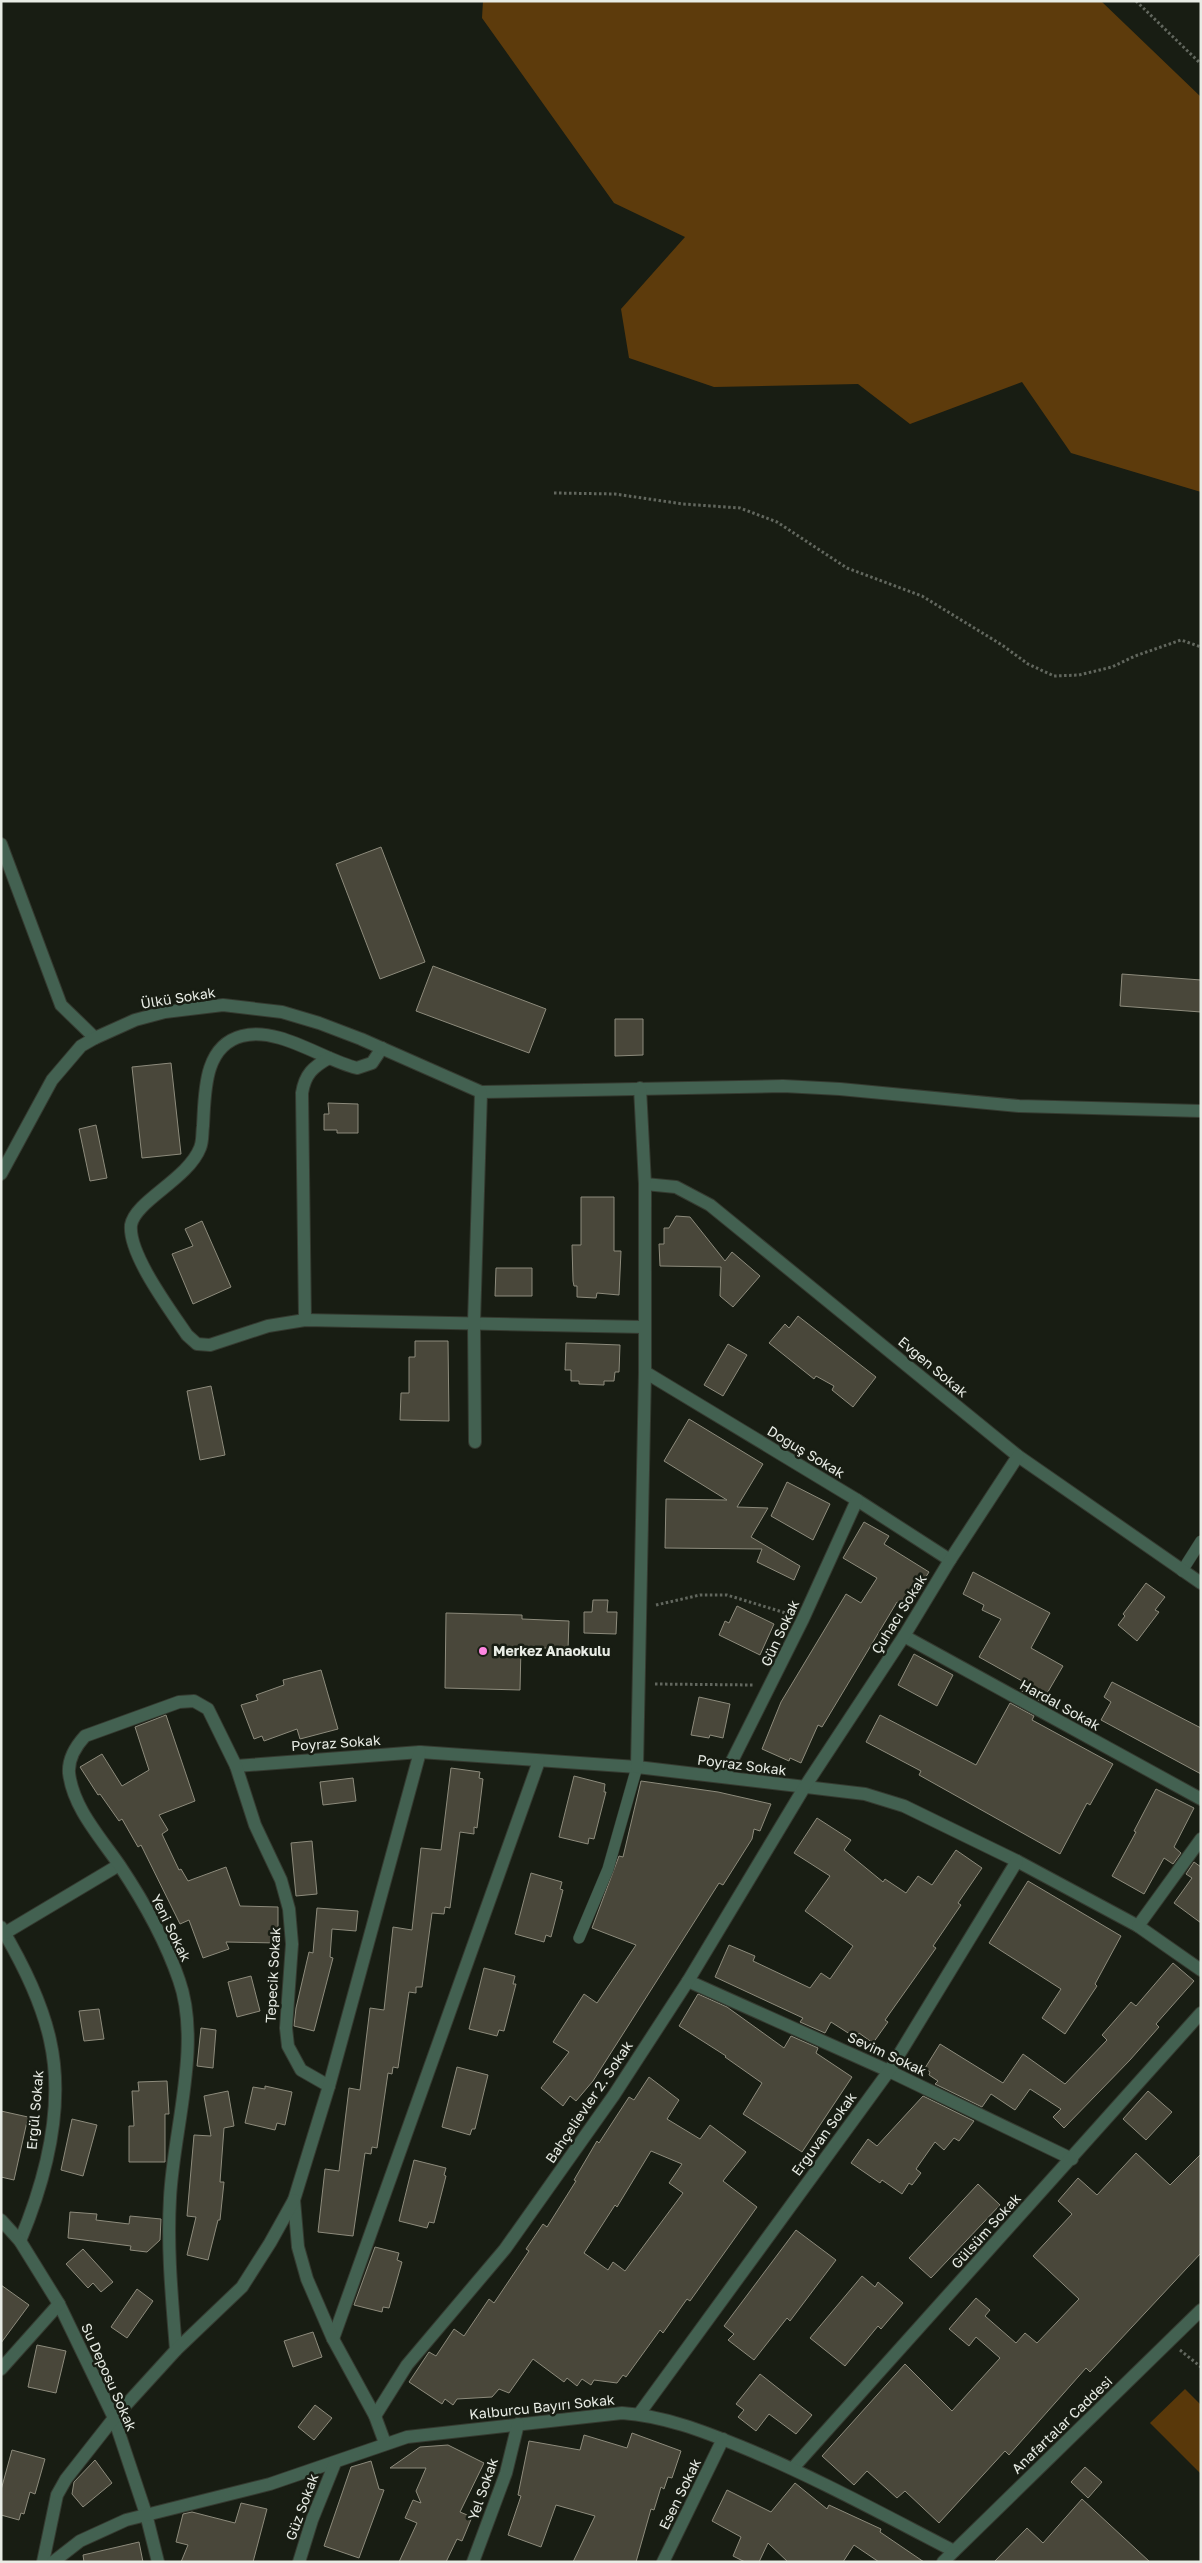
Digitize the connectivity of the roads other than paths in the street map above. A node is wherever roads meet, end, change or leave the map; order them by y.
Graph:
1 (1, 844) edge
2 (95, 1038) junction
3 (382, 1048) junction
4 (329, 1058) junction
5 (640, 1088) junction
6 (481, 1092) junction
7 (1201, 1112) edge
8 (1, 1174) edge
9 (645, 1184) junction
10 (305, 1320) junction
11 (474, 1323) junction
12 (644, 1326) junction
13 (645, 1372) junction
14 (475, 1442) dead end
15 (1018, 1456) junction
16 (857, 1500) junction
17 (1201, 1541) edge
18 (950, 1560) junction
19 (1182, 1571) junction
20 (1201, 1583) edge
21 (904, 1636) junction
22 (420, 1752) junction
23 (539, 1760) junction
24 (236, 1766) junction
25 (637, 1767) junction
26 (724, 1777) junction
27 (804, 1788) junction
28 (1201, 1799) edge
29 (1201, 1839) edge
30 (1017, 1861) junction
31 (120, 1865) junction
32 (1138, 1926) junction
33 (3, 1930) edge
34 (579, 1938) dead end
35 (6, 1949) edge
36 (1201, 1970) edge
37 (688, 1981) junction
38 (1201, 2013) edge
39 (889, 2071) junction
40 (329, 2086) junction
41 (1072, 2158) junction
42 (294, 2200) junction
43 (1, 2220) edge
44 (20, 2241) junction
45 (59, 2304) junction
46 (1201, 2310) edge
47 (333, 2339) junction
48 (176, 2350) junction
49 (1, 2369) edge
50 (640, 2414) junction
51 (375, 2416) junction
52 (114, 2418) junction
53 (518, 2424) junction
54 (723, 2439) junction
55 (385, 2443) junction
56 (335, 2463) junction
57 (793, 2468) junction
58 (146, 2514) junction
59 (954, 2551) junction
60 (44, 2562) edge
61 (53, 2562) edge
62 (158, 2562) edge
63 (298, 2562) edge
64 (473, 2562) edge
65 (663, 2562) edge
66 (943, 2562) edge

1 - 2 street
2 - 3 street, Ülkü Sokak
2 - 8 street, Ülkü Sokak
3 - 4 street
3 - 6 street, Ülkü Sokak
4 - 10 street
4 - 10 street
5 - 6 street
5 - 7 street
5 - 9 street
6 - 11 street
9 - 12 street
9 - 15 street, Evgen Sokak
10 - 11 street
11 - 12 street
11 - 14 street
12 - 13 street
13 - 16 street, Doğuş Sokak
13 - 25 street
15 - 18 street, Çuhacı Sokak
15 - 19 street, Evgen Sokak
16 - 18 street, Doğuş Sokak
16 - 26 street, Gün Sokak
17 - 19 lane
18 - 21 street, Çuhacı Sokak
19 - 20 street, Evgen Sokak
21 - 27 street, Çuhacı Sokak
21 - 28 street, Hardal Sokak
22 - 23 street, Poyraz Sokak
22 - 24 street, Poyraz Sokak
22 - 40 street
23 - 25 street, Poyraz Sokak
23 - 47 street
24 - 31 street, Yeni Sokak
24 - 40 street, Tepecik Sokak
25 - 26 street, Poyraz Sokak
25 - 34 lane
26 - 27 street, Poyraz Sokak
27 - 30 street, Poyraz Sokak
27 - 37 street, Bahçelievler 2. Sokak
29 - 32 street
30 - 32 street, Poyraz Sokak
30 - 39 street, Erguvan Sokak
31 - 33 street
31 - 48 street, Yeni Sokak
32 - 36 street, Poyraz Sokak
33 - 35 street, Ergül Sokak
35 - 44 street, Ergül Sokak
37 - 39 street, Sevim Sokak
37 - 51 street, Bahçelievler 2. Sokak
38 - 41 street, Gülsüm Sokak
39 - 41 street, Sevim Sokak
39 - 50 street, Erguvan Sokak
40 - 42 street
41 - 57 street, Gülsüm Sokak
42 - 47 street
42 - 48 street
43 - 44 street, Su Deposu Sokak
44 - 45 street, Su Deposu Sokak
45 - 49 street
45 - 52 street, Su Deposu Sokak
46 - 59 street, Anafartalar Caddesi
47 - 51 street
48 - 52 street
50 - 53 street, Kalburcu Bayırı Sokak
50 - 54 street, Kalburcu Bayırı Sokak
51 - 55 street
52 - 58 street, Su Deposu Sokak
52 - 60 street
53 - 55 street, Kalburcu Bayırı Sokak
53 - 64 street, Yel Sokak
54 - 57 street, Kalburcu Bayırı Sokak
54 - 65 street, Esen Sokak
55 - 56 street, Kalburcu Bayırı Sokak
56 - 58 street, Kalburcu Bayırı Sokak
56 - 63 street, Güz Sokak
57 - 59 street, Kalburcu Bayırı Sokak
58 - 61 street, Kalburcu Bayırı Sokak
58 - 62 street, Su Deposu Sokak
59 - 66 street, Anafartalar Caddesi

